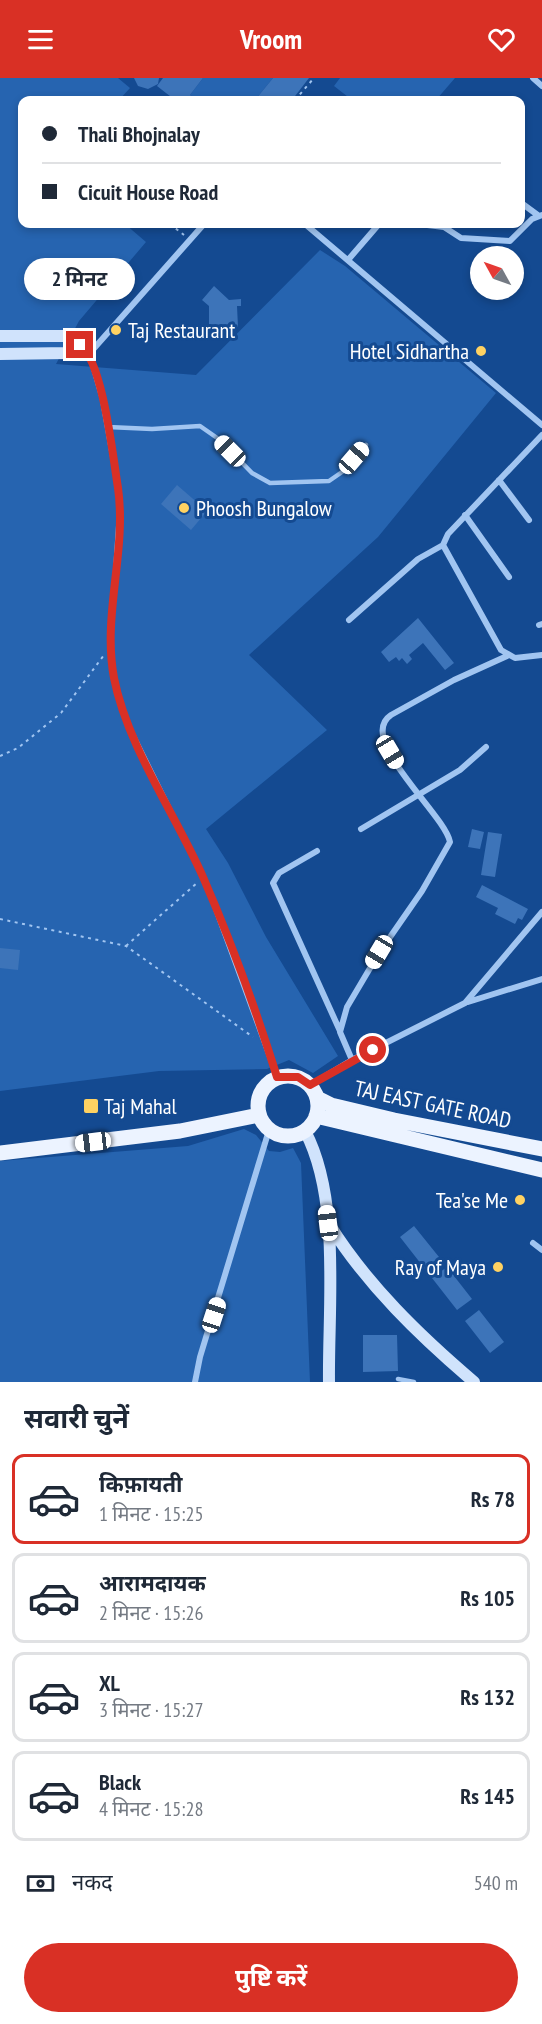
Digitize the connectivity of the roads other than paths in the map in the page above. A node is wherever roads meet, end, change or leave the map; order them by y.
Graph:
1 (533, 78) edge
2 (542, 86) edge
3 (525, 205) edge
4 (540, 215) edge
5 (200, 228) edge
6 (310, 228) edge
7 (376, 228) edge
8 (449, 228) edge
9 (525, 228) edge
10 (525, 228) edge
11 (348, 260) junction
12 (0, 336) edge
13 (84, 349) junction
14 (0, 354) edge
15 (542, 425) edge
16 (108, 427) junction
17 (542, 435) edge
18 (366, 445) dead end
19 (499, 480) junction
20 (465, 515) junction
21 (529, 520) dead end
22 (443, 545) junction
23 (508, 577) dead end
24 (349, 620) dead end
25 (507, 656) junction
26 (542, 656) edge
27 (486, 747) dead end
28 (419, 796) junction
29 (361, 829) dead end
30 (317, 851) dead end
31 (542, 912) edge
32 (542, 979) edge
33 (465, 1003) junction
34 (340, 1032) junction
35 (352, 1060) junction
36 (277, 1077) junction
37 (314, 1092) junction
38 (259, 1115) junction
39 (316, 1116) junction
40 (269, 1130) junction
41 (305, 1131) junction
42 (542, 1149) edge
43 (0, 1153) edge
44 (542, 1170) edge
45 (328, 1223) junction
46 (533, 1243) dead end
47 (542, 1250) edge
48 (398, 1379) dead end
49 (195, 1382) edge
50 (328, 1382) edge
51 (414, 1382) edge
52 (474, 1382) edge

1 - 2 street
3 - 4 street
4 - 9 street
5 - 13 street
6 - 11 street
7 - 11 street
8 - 10 street
11 - 15 street
12 - 13 street
13 - 14 street
13 - 16 lane
16 - 18 lane
16 - 36 lane
17 - 19 street
19 - 20 street
19 - 21 street
20 - 22 street
20 - 23 street
22 - 24 street
22 - 25 street
25 - 26 street
25 - 28 street
27 - 28 street
28 - 29 street
28 - 34 street
30 - 34 street
31 - 33 street
32 - 33 street
33 - 35 street
34 - 35 street
35 - 37 street
36 - 37 main road
36 - 38 main road
37 - 39 main road
37 - 42 main road, TAJ EAST GATE ROAD
38 - 40 main road
38 - 43 main road
39 - 41 main road
39 - 44 main road
40 - 41 main road
40 - 49 street
41 - 45 street
45 - 50 street
45 - 52 street
46 - 47 street
48 - 51 lane

